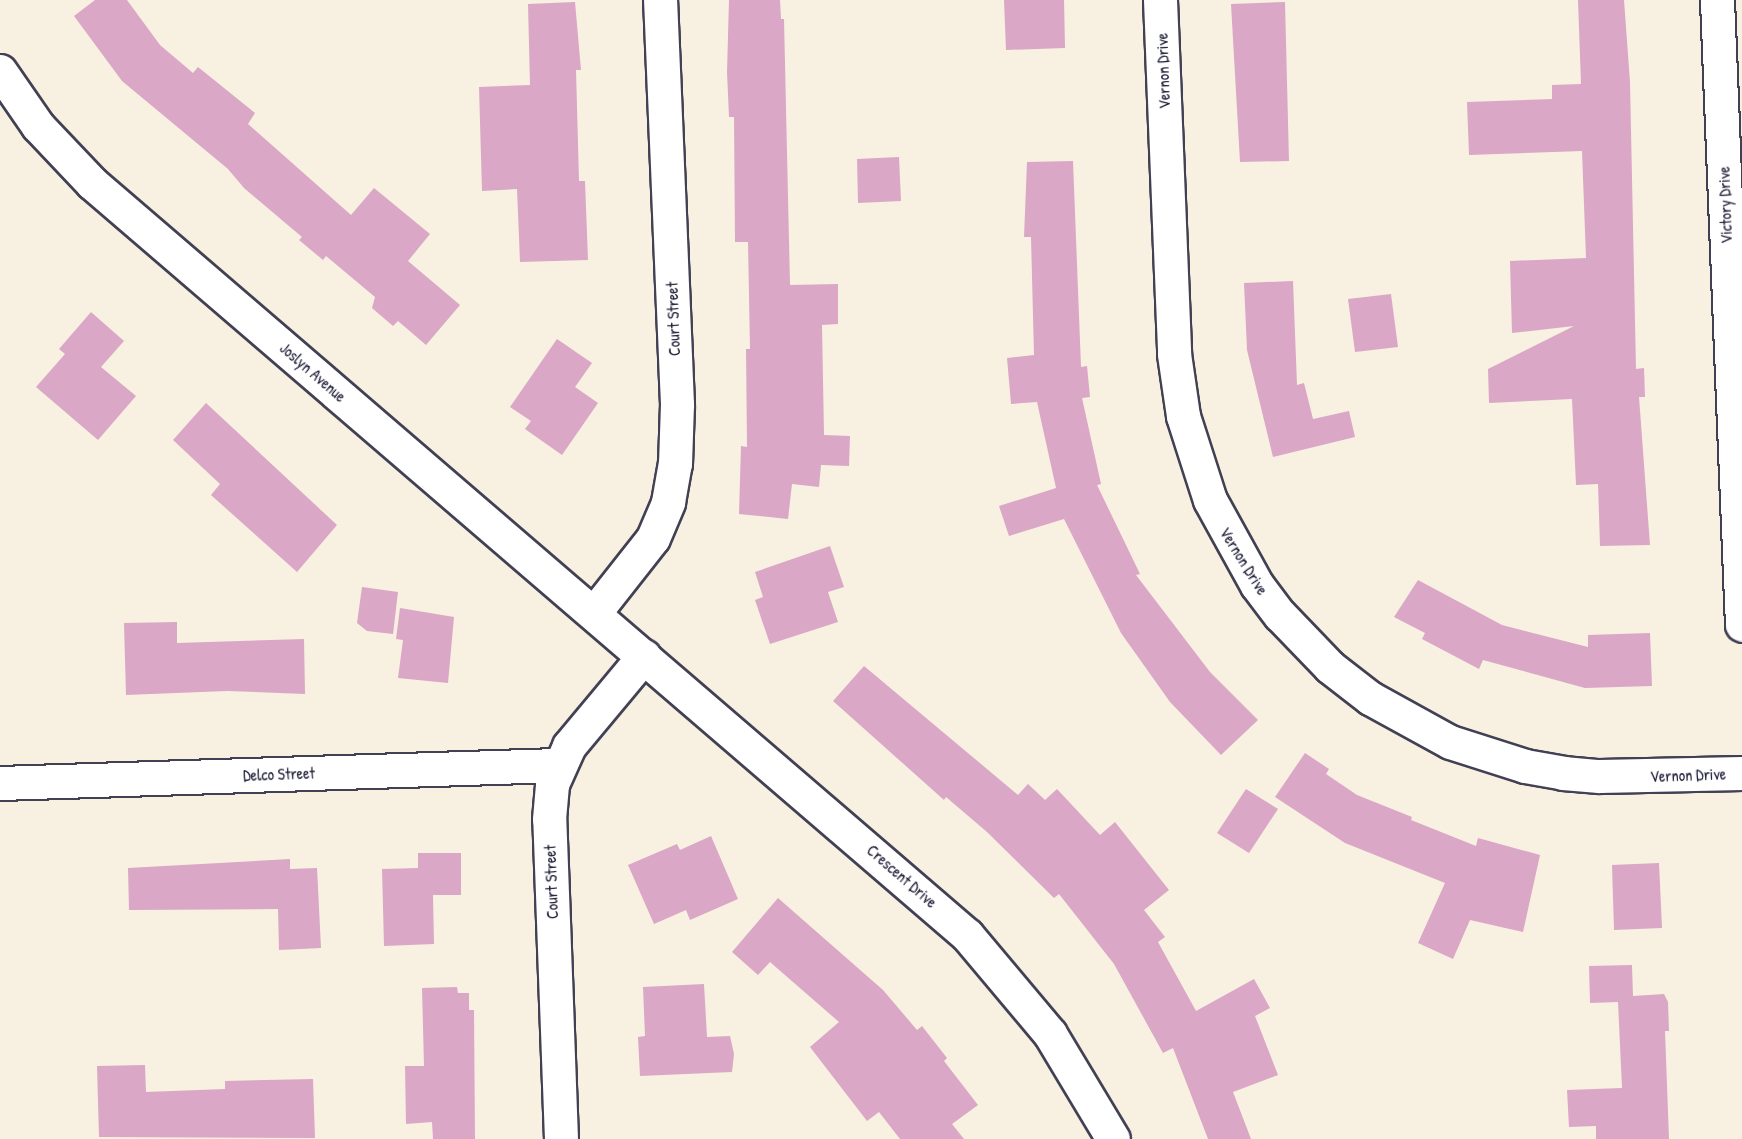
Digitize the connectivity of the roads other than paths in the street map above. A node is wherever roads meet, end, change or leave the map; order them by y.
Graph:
1 (660, 0) edge
2 (1160, 0) edge
3 (1717, 0) edge
4 (0, 71) edge
5 (594, 613) junction
6 (1742, 625) edge
7 (644, 656) junction
8 (558, 765) junction
9 (1742, 773) edge
10 (0, 783) edge
11 (561, 1139) edge
12 (1113, 1139) edge

1 - 5 street, Court Street
2 - 9 street, Vernon Drive
3 - 6 street, Victory Drive
4 - 5 street, Joslyn Avenue
5 - 7 street, Joslyn Avenue
7 - 8 street, Court Street
7 - 12 street, Crescent Drive
8 - 10 street, Delco Street
8 - 11 street, Court Street

